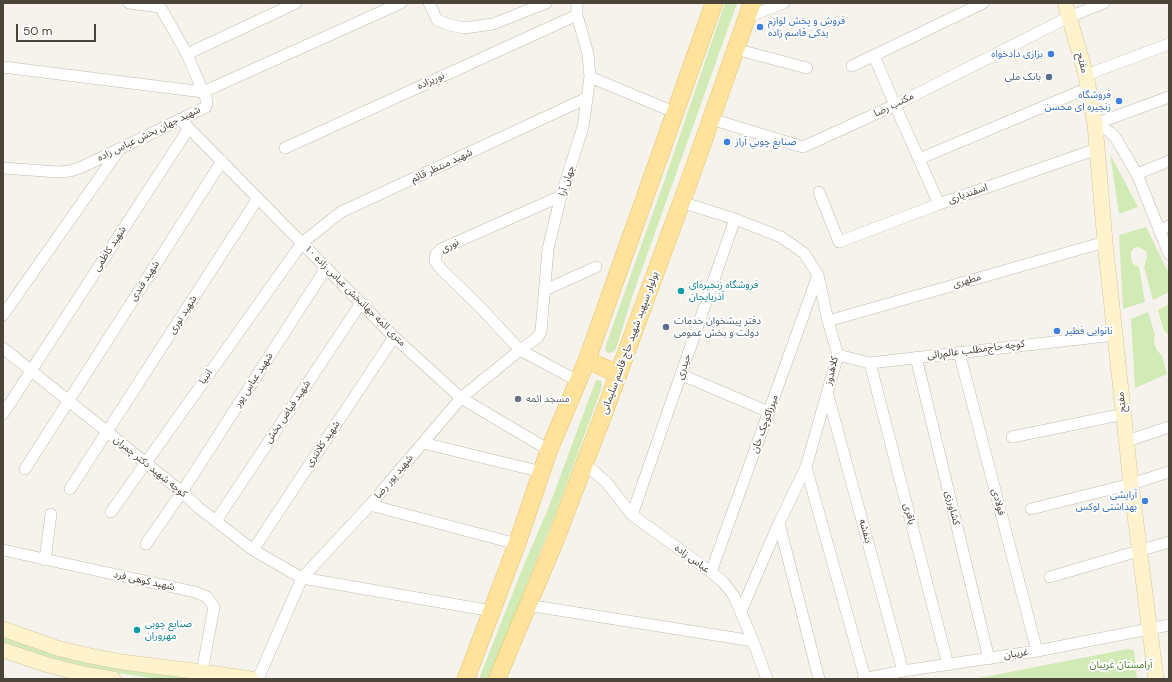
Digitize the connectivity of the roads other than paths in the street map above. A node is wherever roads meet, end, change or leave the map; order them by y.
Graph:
1 (129, 3) edge
2 (296, 3) edge
3 (401, 3) edge
4 (429, 3) edge
5 (546, 3) edge
6 (576, 3) edge
7 (714, 3) edge
8 (784, 3) edge
9 (983, 3) edge
10 (1104, 3) edge
11 (159, 5) edge
12 (749, 10) edge
13 (1067, 10) edge
14 (577, 15) junction
15 (1169, 44) edge
16 (735, 49) junction
17 (187, 54) junction
18 (874, 56) junction
19 (852, 66) dead end
20 (3, 67) edge
21 (807, 68) dead end
22 (590, 77) junction
23 (1087, 82) junction
24 (203, 92) junction
25 (1169, 97) edge
26 (587, 98) junction
27 (895, 105) junction
28 (674, 112) junction
29 (1126, 112) junction
30 (180, 118) junction
31 (711, 119) junction
32 (1095, 124) junction
33 (189, 128) junction
34 (1115, 137) junction
35 (121, 148) junction
36 (285, 148) dead end
37 (1097, 148) junction
38 (918, 159) junction
39 (222, 161) junction
40 (1169, 161) edge
41 (3, 168) edge
42 (1137, 174) junction
43 (819, 192) dead end
44 (561, 196) junction
45 (258, 198) junction
46 (681, 202) junction
47 (939, 204) junction
48 (735, 218) junction
49 (1164, 228) edge
50 (1105, 242) junction
51 (302, 243) junction
52 (1169, 254) edge
53 (596, 267) dead end
54 (326, 268) junction
55 (818, 275) junction
56 (545, 290) junction
57 (361, 303) junction
58 (3, 315) edge
59 (828, 321) junction
60 (1115, 335) junction
61 (394, 337) junction
62 (3, 348) edge
63 (520, 350) junction
64 (959, 352) junction
65 (838, 355) junction
66 (916, 357) junction
67 (586, 360) junction
68 (870, 363) junction
69 (31, 371) junction
70 (618, 374) junction
71 (682, 375) junction
72 (578, 381) junction
73 (827, 391) junction
74 (461, 398) junction
75 (69, 400) junction
76 (769, 412) junction
77 (3, 414) edge
78 (1124, 414) junction
79 (1169, 427) edge
80 (107, 432) junction
81 (1012, 437) dead end
82 (1127, 441) junction
83 (423, 443) junction
84 (549, 450) junction
85 (584, 463) junction
86 (145, 464) junction
87 (806, 467) junction
88 (25, 469) dead end
89 (542, 472) junction
90 (1169, 472) edge
91 (1131, 484) junction
92 (70, 489) dead end
93 (182, 492) junction
94 (370, 505) junction
95 (1031, 509) dead end
96 (111, 512) dead end
97 (51, 514) dead end
98 (632, 515) junction
99 (216, 521) junction
100 (779, 523) junction
101 (1169, 542) edge
102 (146, 544) dead end
103 (517, 544) junction
104 (3, 550) edge
105 (253, 550) junction
106 (1140, 551) junction
107 (45, 560) junction
108 (711, 572) junction
109 (1050, 577) dead end
110 (302, 578) junction
111 (527, 606) junction
112 (492, 611) junction
113 (741, 611) junction
114 (1169, 625) edge
115 (1150, 628) junction
116 (3, 629) edge
117 (753, 641) junction
118 (3, 650) edge
119 (1037, 651) junction
120 (988, 659) junction
121 (948, 665) junction
122 (903, 671) junction
123 (202, 672) junction
124 (109, 679) edge
125 (251, 679) edge
126 (258, 679) edge
127 (466, 679) edge
128 (497, 679) edge
129 (766, 679) edge
130 (820, 679) edge
131 (864, 679) edge
132 (1156, 679) edge

1 - 11 street
2 - 17 street
3 - 24 street
4 - 5 street
6 - 14 street, جهان آرا
7 - 28 main road
8 - 12 street
9 - 18 street
10 - 13 street, مکتب رضا
11 - 17 street, شهید جهان بخش عباس زاده
12 - 16 main road, بولوار سپهبد شهید حاج قاسم سلیمانی
13 - 23 main road, مفتح
13 - 27 street, مکتب رضا
14 - 22 street, جهان آرا
14 - 36 street, نوریزاده
15 - 23 street
16 - 21 street
16 - 31 main road, بولوار سپهبد شهید حاج قاسم سلیمانی
17 - 24 street, شهید جهان بخش عباس زاده
18 - 19 street
18 - 27 street
20 - 24 street
22 - 26 street, جهان آرا
22 - 28 street
23 - 32 main road, مفتح
23 - 38 street
24 - 30 street, شهید جهان بخش عباس زاده
25 - 29 street
26 - 44 street, جهان آرا
26 - 51 street, شهید منتظر قائم
27 - 31 street, مکتب رضا
27 - 38 street
28 - 67 main road
29 - 32 street
29 - 34 street
30 - 33 street, ۱۰ متری ائمه جهانبخش عباس زاده
30 - 35 street, شهید جهان بخش عباس زاده
31 - 46 main road, بولوار سپهبد شهید حاج قاسم سلیمانی
32 - 34 street
32 - 37 main road, مفتح
33 - 39 street, ۱۰ متری ائمه جهانبخش عباس زاده
33 - 69 street, شهید کاظمی
34 - 42 street
35 - 41 street, شهید جهان بخش عباس زاده
35 - 58 street
37 - 47 street, اسفندیاری
37 - 50 main road, مفتح
38 - 47 street
39 - 45 street, ۱۰ متری ائمه جهانبخش عباس زاده
39 - 75 street, شهید قندی
40 - 42 street
42 - 49 street
43 - 47 street, اسفندیاری
44 - 56 street, جهان آرا
44 - 63 street, نوری
45 - 51 street, ۱۰ متری ائمه جهانبخش عباس زاده
45 - 80 street, شهید نوری
46 - 48 street, کلاهدوز
46 - 70 main road, بولوار سپهبد شهید حاج قاسم سلیمانی
48 - 55 street, کلاهدوز
48 - 71 street, حیدری
49 - 52 street
50 - 59 street, مطهری
50 - 60 main road, مفتح
51 - 54 street, ۱۰ متری ائمه جهانبخش عباس زاده
51 - 86 street, انبیا
53 - 56 street
54 - 57 street, ۱۰ متری ائمه جهانبخش عباس زاده
54 - 93 street, شهید عباس پور
55 - 59 street, کلاهدوز
55 - 76 street, میرزاکوچک خان
56 - 63 street, جهان آرا
57 - 61 street, ۱۰ متری ائمه جهانبخش عباس زاده
57 - 99 street, شهید فیاض بخش
59 - 65 street, کلاهدوز
60 - 64 street, کوچه حاج‌مطلب عالم‌رائی
60 - 78 main road, مفتح
61 - 74 street, ۱۰ متری ائمه جهانبخش عباس زاده
61 - 105 street, شهید کلانتری
62 - 69 street, کوچه شهید دکتر چمران
63 - 72 street
63 - 74 street, شهید پور رضا
64 - 66 street, کوچه حاج‌مطلب عالم‌رائی
64 - 119 street, فولادی
65 - 68 street, کوچه حاج‌مطلب عالم‌رائی
65 - 73 street, کلاهدوز
66 - 68 street, کوچه حاج‌مطلب عالم‌رائی
66 - 120 street, کشاورزی
67 - 70 main road
67 - 72 main road
68 - 121 street, باقری
69 - 75 street, کوچه شهید دکتر چمران
69 - 77 street, شهید کاظمی
70 - 85 main road, بولوار سپهبد شهید حاج قاسم سلیمانی
71 - 76 street
71 - 98 street, حیدری
72 - 84 main road
73 - 87 street, کلاهدوز
73 - 122 street, بنفشه
74 - 83 street, شهید پور رضا
74 - 84 street, ۱۰ متری ائمه جهانبخش عباس زاده
75 - 80 street, کوچه شهید دکتر چمران
75 - 88 street, شهید قندی
76 - 108 street, میرزاکوچک خان
78 - 81 street
78 - 82 main road, مفتح
79 - 82 street
80 - 86 street, کوچه شهید دکتر چمران
80 - 92 street
82 - 91 main road, مفتح
83 - 89 street
83 - 94 street, شهید پور رضا
84 - 89 main road
85 - 98 street, عباس زاده
85 - 111 main road, بولوار سپهبد شهید حاج قاسم سلیمانی
86 - 93 street, کوچه شهید دکتر چمران
86 - 96 street, انبیا
87 - 100 street, کلاهدوز
87 - 131 street
89 - 103 main road
90 - 91 street
91 - 95 street
91 - 106 main road, مفتح
93 - 99 street, کوچه شهید دکتر چمران
93 - 102 street, شهید عباس پور
94 - 103 street
94 - 110 street, شهید پور رضا
97 - 107 street
98 - 108 street, عباس زاده
99 - 105 street, کوچه شهید دکتر چمران
100 - 113 street, کلاهدوز
100 - 130 street
101 - 106 street
103 - 112 main road
104 - 107 street, شهید کوهی فرد
105 - 110 street, کوچه شهید دکتر چمران
106 - 109 street
106 - 115 main road, مفتح
107 - 123 street, شهید کوهی فرد
108 - 113 street, عباس زاده
110 - 112 street, کوچه شهید دکتر چمران
110 - 126 street, شهید پور رضا
111 - 117 street
111 - 128 main road, بولوار سپهبد شهید حاج قاسم سلیمانی
112 - 127 main road
113 - 117 street, عباس زاده
114 - 115 street, غریبان
115 - 119 street, غریبان
115 - 132 main road, مفتح
116 - 123 main road
117 - 129 street, عباس زاده
118 - 124 main road
119 - 120 street, غریبان
120 - 121 street, غریبان
121 - 122 street, غریبان
122 - 131 street, غریبان
123 - 125 main road

